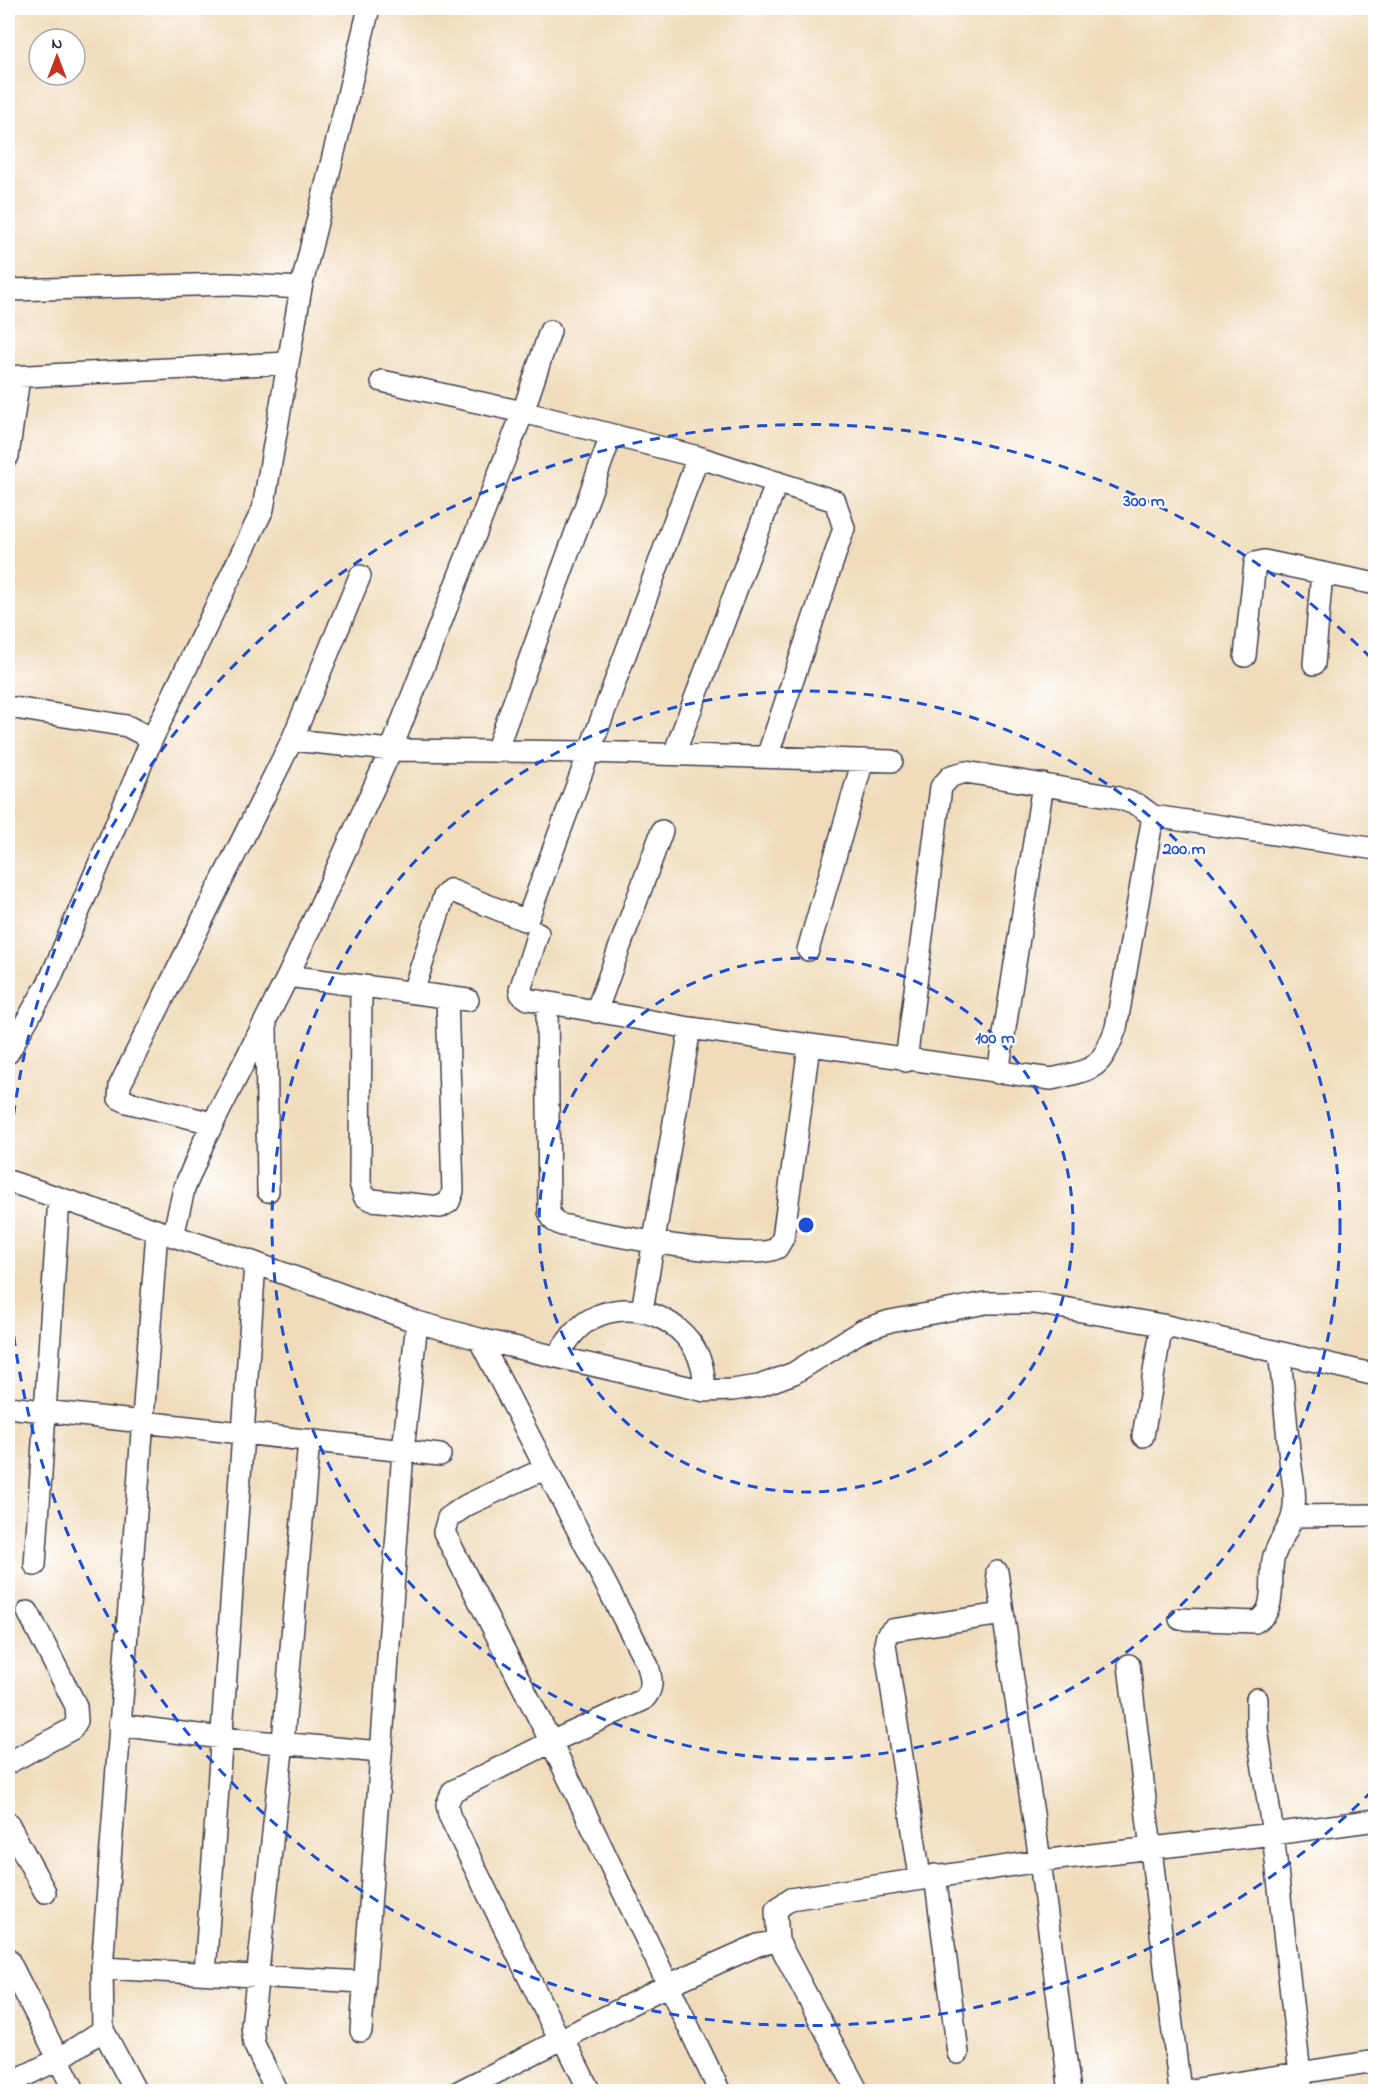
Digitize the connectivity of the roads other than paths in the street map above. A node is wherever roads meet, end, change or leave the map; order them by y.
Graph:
1 (369, 8) edge
2 (301, 288) junction
3 (8, 290) edge
4 (550, 331) dead end
5 (288, 363) junction
6 (13, 377) edge
7 (382, 381) dead end
8 (523, 412) junction
9 (611, 436) junction
10 (8, 456) edge
11 (698, 457) junction
12 (777, 482) junction
13 (1322, 573) junction
14 (360, 576) dead end
15 (1376, 584) edge
16 (1245, 656) dead end
17 (1314, 664) dead end
18 (8, 707) edge
19 (152, 739) junction
20 (292, 740) junction
21 (391, 750) junction
22 (496, 751) junction
23 (589, 752) junction
24 (674, 754) junction
25 (766, 757) junction
26 (863, 760) junction
27 (892, 761) dead end
28 (1043, 784) junction
29 (1160, 817) junction
30 (662, 831) dead end
31 (1376, 849) edge
32 (538, 933) dead end
33 (808, 950) dead end
34 (288, 976) junction
35 (361, 986) junction
36 (413, 992) junction
37 (547, 1003) junction
38 (596, 1011) junction
39 (266, 1019) junction
40 (690, 1028) junction
41 (809, 1046) junction
42 (8, 1053) edge
43 (906, 1060) junction
44 (998, 1073) junction
45 (213, 1123) junction
46 (8, 1181) edge
47 (268, 1191) dead end
48 (59, 1198) junction
49 (165, 1233) junction
50 (653, 1244) junction
51 (255, 1263) junction
52 (642, 1311) junction
53 (417, 1322) junction
54 (1162, 1325) junction
55 (479, 1340) junction
56 (1280, 1353) junction
57 (557, 1356) junction
58 (1376, 1375) edge
59 (705, 1390) junction
60 (8, 1407) edge
61 (47, 1411) junction
62 (142, 1420) junction
63 (244, 1434) junction
64 (1143, 1436) dead end
65 (309, 1440) junction
66 (403, 1450) junction
67 (440, 1455) dead end
68 (546, 1468) junction
69 (1376, 1515) edge
70 (1293, 1516) junction
71 (35, 1564) dead end
72 (997, 1572) dead end
73 (28, 1611) dead end
74 (1003, 1614) junction
75 (1180, 1619) dead end
76 (1129, 1665) dead end
77 (1257, 1699) dead end
78 (118, 1725) junction
79 (222, 1738) junction
80 (283, 1742) junction
81 (551, 1742) junction
82 (381, 1752) junction
83 (8, 1763) edge
84 (1376, 1820) edge
85 (8, 1823) edge
86 (1273, 1834) junction
87 (1152, 1848) junction
88 (1040, 1861) junction
89 (928, 1876) junction
90 (45, 1892) dead end
91 (777, 1937) junction
92 (8, 1959) edge
93 (102, 1968) junction
94 (205, 1972) junction
95 (258, 1976) junction
96 (364, 1982) junction
97 (668, 1985) junction
98 (104, 2030) junction
99 (361, 2031) dead end
100 (562, 2040) junction
101 (958, 2053) dead end
102 (59, 2059) junction
103 (1376, 2061) edge
104 (1301, 2083) edge
105 (8, 2084) edge
106 (75, 2091) edge
107 (136, 2091) edge
108 (277, 2091) edge
109 (458, 2091) edge
110 (590, 2091) edge
111 (720, 2091) edge
112 (858, 2091) edge
113 (1070, 2091) edge
114 (1180, 2091) edge

1 - 2 street
2 - 3 street
2 - 5 street
4 - 8 street
5 - 6 street
5 - 19 street
6 - 10 street
7 - 8 street
8 - 9 street
8 - 21 street
9 - 11 street
9 - 22 street
11 - 12 street
11 - 23 street
12 - 24 street
12 - 25 street
13 - 15 street
13 - 16 street
13 - 17 street
14 - 20 street
18 - 19 street
19 - 42 street
20 - 21 street
20 - 45 street
21 - 22 street
21 - 34 street
22 - 23 street
23 - 24 street
23 - 36 street
24 - 25 street
25 - 26 street
26 - 27 street
26 - 33 street
28 - 29 street
28 - 43 street
28 - 44 street
29 - 31 street
29 - 44 street
30 - 38 street
32 - 37 street
34 - 35 street
34 - 39 street
35 - 36 street
35 - 36 street
37 - 38 street
37 - 50 street
38 - 40 street
39 - 45 street
39 - 47 street
40 - 41 street
40 - 50 street
41 - 43 street
41 - 50 street
43 - 44 street
45 - 49 street
46 - 48 street
48 - 49 street
48 - 61 street
49 - 51 street
49 - 62 street
50 - 52 street
51 - 53 street
51 - 63 street
52 - 57 street
52 - 59 street
53 - 55 street
53 - 66 street
54 - 56 street
54 - 59 street
54 - 64 street
55 - 57 street
55 - 68 street
56 - 58 street
56 - 70 street
57 - 59 street
60 - 61 street
61 - 62 street
61 - 71 street
62 - 63 street
62 - 78 street
63 - 65 street
63 - 79 street
65 - 66 street
65 - 80 street
66 - 67 street
66 - 82 street
68 - 81 street
68 - 81 street
69 - 70 street
70 - 75 street
72 - 74 street
73 - 83 street
74 - 88 street
74 - 89 street
76 - 87 street
77 - 86 street
78 - 79 street
78 - 93 street
79 - 80 street
79 - 94 street
80 - 82 street
80 - 95 street
81 - 97 street
81 - 100 street
82 - 96 street
84 - 86 street
85 - 90 street
86 - 87 street
86 - 104 street
87 - 88 street
87 - 114 street
88 - 89 street
88 - 113 street
89 - 91 street
89 - 101 street
91 - 97 street
91 - 112 street
92 - 102 street
93 - 94 street
93 - 98 street
94 - 95 street
95 - 96 street
95 - 108 street
96 - 99 street
97 - 100 street
97 - 111 street
98 - 102 street
98 - 107 street
100 - 109 street
100 - 110 street
102 - 105 street
102 - 106 street
103 - 104 street
104 - 114 street

